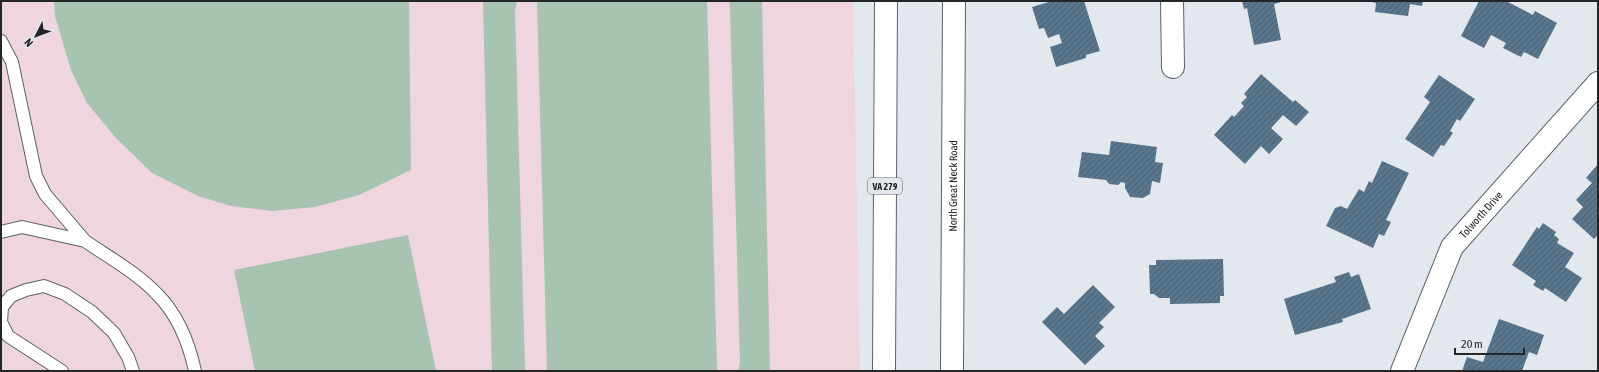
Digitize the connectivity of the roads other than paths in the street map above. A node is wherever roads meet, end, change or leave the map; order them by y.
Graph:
1 (886, 1) edge
2 (954, 1) edge
3 (1172, 1) edge
4 (1, 41) edge
5 (1173, 67) dead end
6 (1598, 83) edge
7 (1, 232) edge
8 (85, 241) junction
9 (62, 371) edge
10 (132, 371) edge
11 (195, 371) edge
12 (884, 371) edge
13 (952, 371) edge
14 (1402, 371) edge

1 - 12 main road, VA 279
2 - 13 main road, North Great Neck Road
3 - 5 main road
4 - 8 lane
6 - 14 main road, Tolworth Drive
7 - 8 lane
8 - 11 lane
9 - 10 lane

